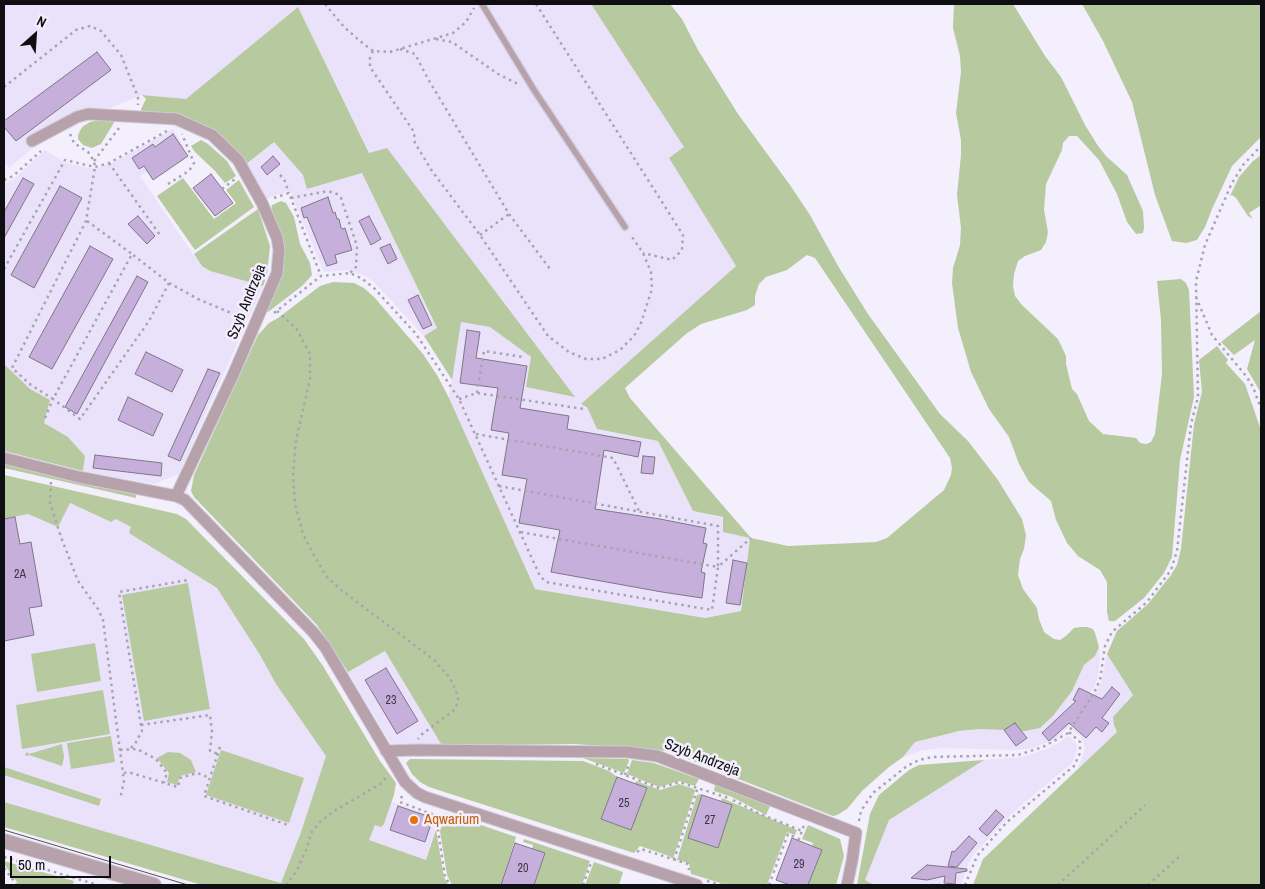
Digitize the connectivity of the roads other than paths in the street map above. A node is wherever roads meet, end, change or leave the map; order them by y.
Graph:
1 (482, 4) edge
2 (38, 138) road end
3 (625, 227) road end
4 (4, 458) edge
5 (176, 496) junction
6 (386, 751) junction
7 (4, 841) edge
8 (154, 885) edge
9 (697, 885) edge
10 (847, 885) edge

1 - 3 lane
2 - 5 street, Szyb Andrzeja
4 - 5 street
5 - 6 street
6 - 9 street
6 - 10 street, Szyb Andrzeja
7 - 8 street

